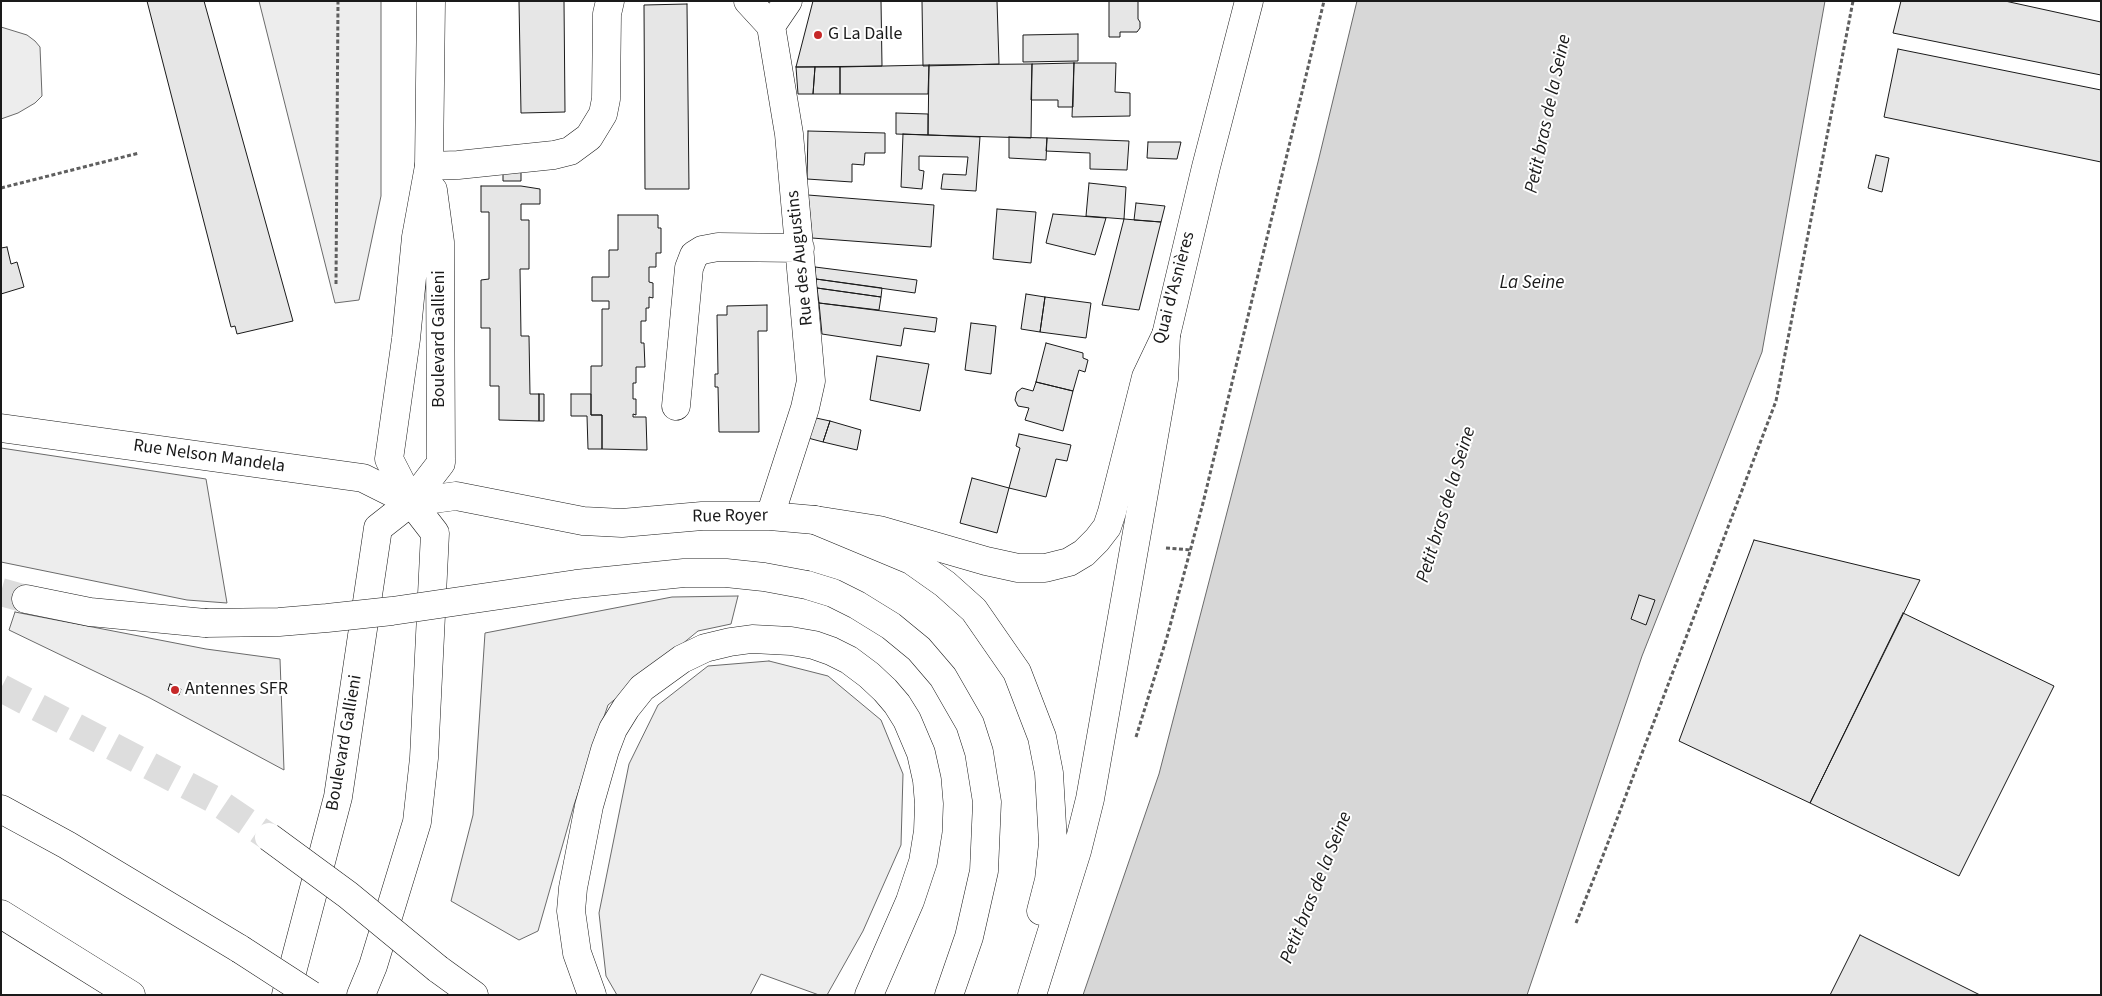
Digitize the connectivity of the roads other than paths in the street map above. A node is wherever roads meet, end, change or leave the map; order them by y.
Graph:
1 (431, 1) edge
2 (610, 1) edge
3 (748, 1) edge
4 (788, 1) edge
5 (1249, 1) edge
6 (771, 26) junction
7 (429, 166) junction
8 (800, 248) junction
9 (1166, 335) junction
10 (676, 406) dead end
11 (1, 428) edge
12 (411, 502) junction
13 (770, 516) junction
14 (815, 520) junction
15 (1046, 568) joint
16 (26, 599) tunnel mouth
17 (1, 809) edge
18 (269, 837) tunnel mouth
19 (1, 914) edge
20 (130, 995) edge
21 (286, 995) edge
22 (311, 995) edge
23 (361, 995) edge
24 (474, 995) edge
25 (592, 995) edge
26 (869, 995) edge
27 (949, 995) edge
28 (1012, 995) edge
29 (1032, 995) edge

1 - 7 main road, Boulevard Gallieni
2 - 7 main road
3 - 6 main road
4 - 6 main road
5 - 9 main road, Quai d'Asnières
6 - 8 main road, Rue des Augustins
7 - 12 main road, Boulevard Gallieni
7 - 12 main road, Boulevard Gallieni
8 - 10 main road
8 - 13 main road, Rue des Augustins
9 - 15 main road, Quai d'Asnières
9 - 29 main road
11 - 12 main road, Rue Nelson Mandela
12 - 13 main road, Rue Royer
12 - 21 main road, Boulevard Gallieni
12 - 23 main road, Boulevard Gallieni
13 - 14 main road, Rue Royer
14 - 15 main road, Rue Royer
14 - 28 main road
16 - 27 main road, bridge
17 - 22 main road, bridge
18 - 24 main road, bridge
19 - 20 main road
25 - 26 main road

